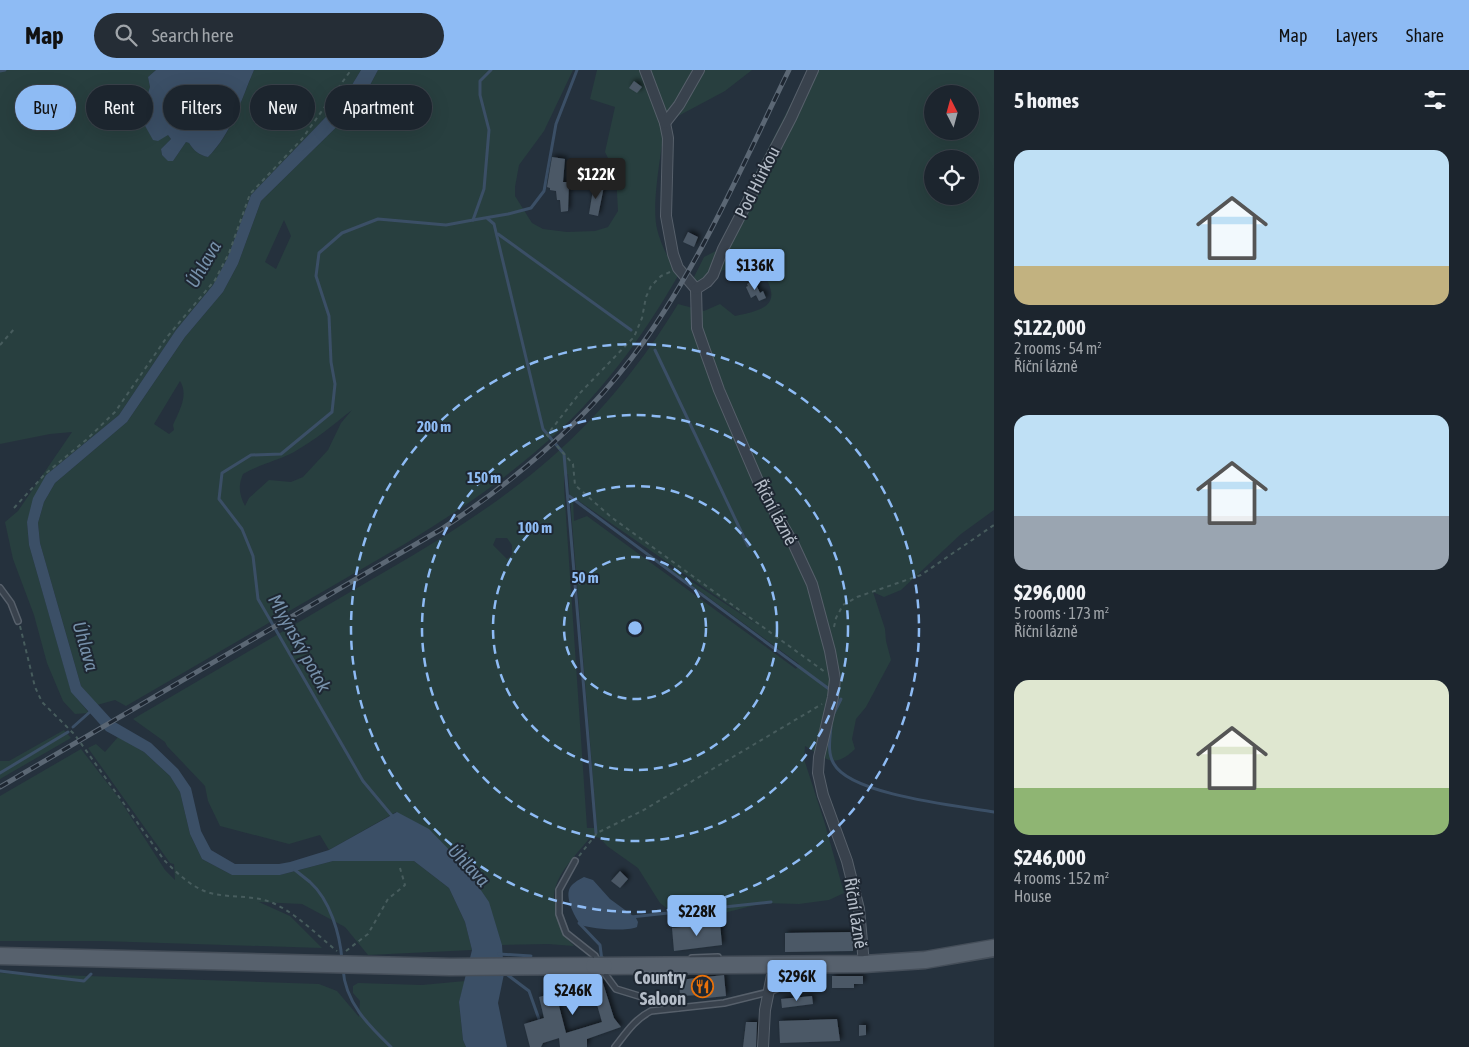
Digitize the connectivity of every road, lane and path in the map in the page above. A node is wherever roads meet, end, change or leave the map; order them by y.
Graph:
1 (351, 70) edge
2 (645, 70) edge
3 (699, 70) edge
4 (813, 70) edge
5 (665, 123) junction
6 (678, 268) junction
7 (696, 288) junction
8 (15, 328) dead end
9 (0, 345) edge
10 (14, 508) dead end
11 (994, 525) edge
12 (0, 588) edge
13 (18, 621) joint
14 (830, 651) junction
15 (835, 679) junction
16 (833, 697) junction
17 (575, 861) joint
18 (400, 868) dead end
19 (994, 948) edge
20 (0, 956) edge
21 (722, 957) dead end
22 (738, 957) dead end
23 (342, 958) junction
24 (864, 964) junction
25 (768, 965) junction
26 (642, 966) junction
27 (671, 972) dead end
28 (704, 972) dead end
29 (811, 987) dead end
30 (769, 992) junction
31 (678, 1008) junction
32 (615, 1047) edge
33 (762, 1047) edge

1 - 10 path
2 - 5 street
3 - 5 street
4 - 7 street, Pod Hůrkou
5 - 6 street
6 - 7 street
6 - 15 path
7 - 14 street, Říční lázně
8 - 9 path
11 - 14 path
12 - 13 lane
13 - 23 path
14 - 15 street, Říční lázně
15 - 16 street, Říční lázně
16 - 17 path
16 - 24 street, Říční lázně
17 - 31 lane
18 - 23 path
19 - 24 main road
20 - 23 main road
21 - 26 lane
22 - 25 lane
23 - 26 main road
24 - 25 main road
25 - 26 main road
25 - 28 lane
25 - 30 street
26 - 27 lane
29 - 30 lane
30 - 31 lane
30 - 33 street
31 - 32 lane

